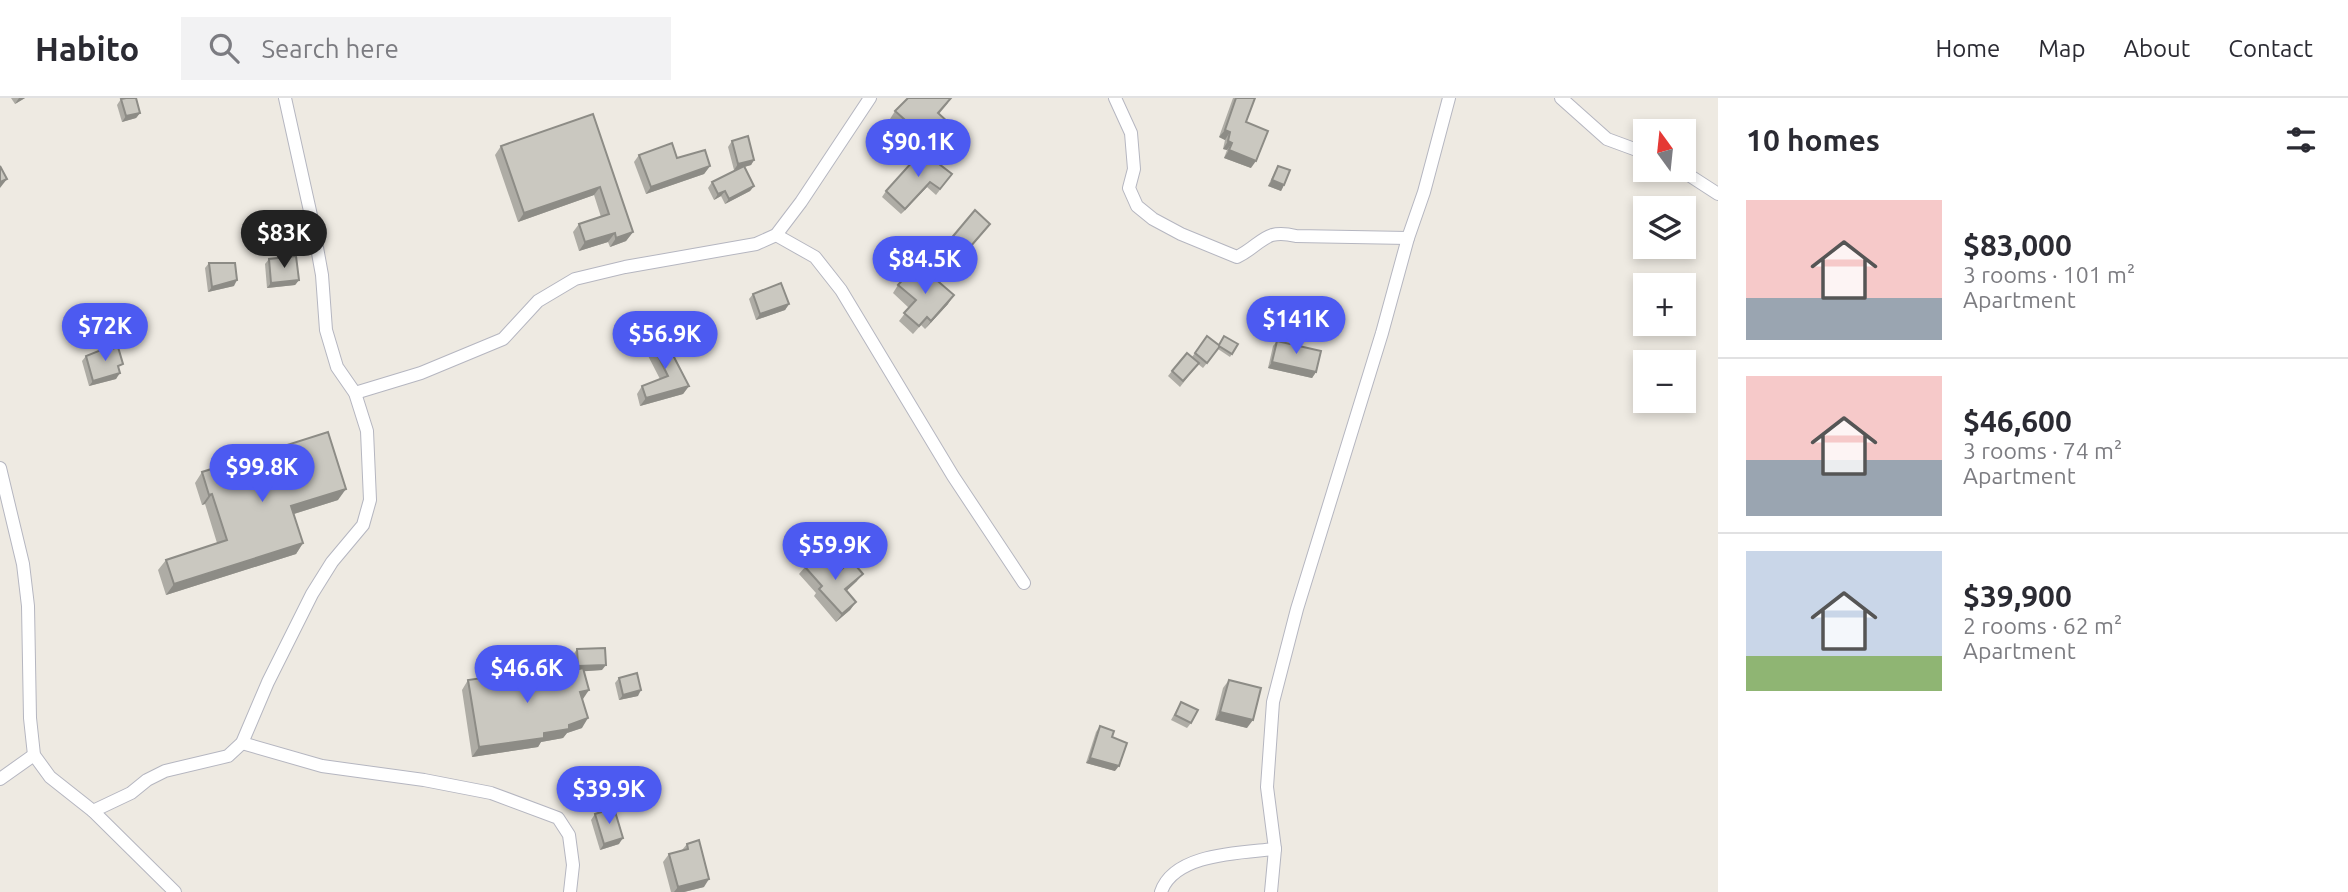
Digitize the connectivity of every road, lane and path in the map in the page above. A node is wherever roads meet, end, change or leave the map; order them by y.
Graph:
1 (285, 98) edge
2 (870, 98) edge
3 (1115, 98) edge
4 (1449, 98) edge
5 (1561, 98) edge
6 (1633, 148) edge
7 (1696, 179) edge
8 (1718, 194) edge
9 (776, 235) junction
10 (1408, 238) junction
11 (355, 393) junction
12 (0, 468) edge
13 (1024, 583) dead end
14 (242, 743) junction
15 (34, 755) junction
16 (0, 779) edge
17 (93, 811) junction
18 (1275, 849) junction
19 (175, 892) edge
20 (570, 892) edge
21 (1161, 892) edge
22 (1271, 892) edge

1 - 11 street
2 - 9 street
3 - 10 street
4 - 10 street
5 - 6 street
7 - 8 street
9 - 11 street
9 - 13 street
10 - 18 street
11 - 14 street
12 - 15 street
14 - 17 street
14 - 20 street
15 - 16 street
15 - 17 street
17 - 19 street
18 - 21 street
18 - 22 street

